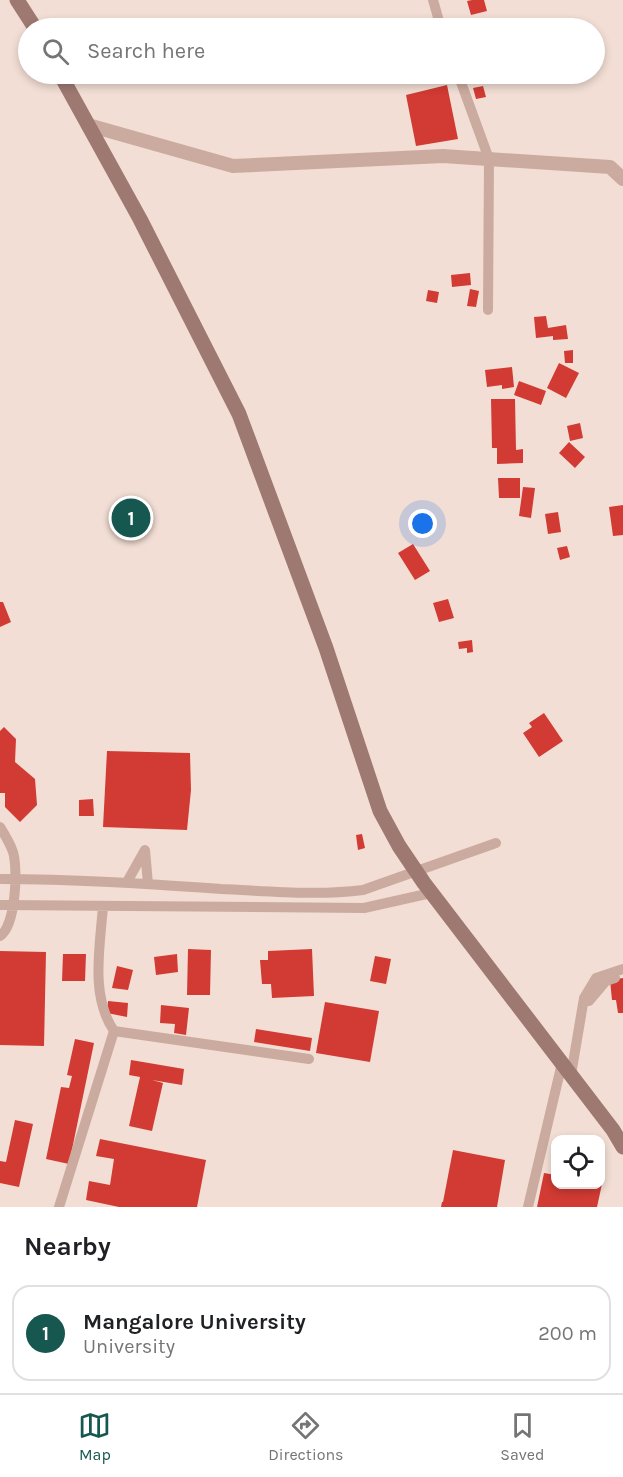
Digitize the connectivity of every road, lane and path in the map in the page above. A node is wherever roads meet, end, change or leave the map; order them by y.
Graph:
1 (17, 0) edge
2 (434, 0) edge
3 (29, 18) edge
4 (438, 18) edge
5 (66, 84) edge
6 (462, 84) edge
7 (88, 124) junction
8 (489, 159) junction
9 (623, 179) edge
10 (488, 310) dead end
11 (0, 827) edge
12 (496, 843) dead end
13 (417, 872) junction
14 (0, 879) edge
15 (14, 879) junction
16 (127, 882) junction
17 (148, 884) junction
18 (170, 886) junction
19 (431, 893) junction
20 (0, 905) edge
21 (14, 905) junction
22 (103, 906) junction
23 (171, 907) junction
24 (0, 936) edge
25 (623, 969) edge
26 (623, 975) edge
27 (114, 1031) junction
28 (309, 1059) dead end
29 (568, 1072) junction
30 (623, 1147) edge
31 (59, 1207) edge
32 (528, 1207) edge

1 - 3 main road
2 - 4 street
5 - 7 main road
6 - 8 street
7 - 8 street
7 - 13 main road
8 - 9 street
8 - 10 street
11 - 15 street
12 - 13 street
13 - 18 street
13 - 19 main road
14 - 15 street
15 - 16 street
15 - 21 street
16 - 17 street
16 - 17 street
17 - 18 street
18 - 23 street
19 - 23 street
19 - 29 main road
20 - 21 street
21 - 22 street
21 - 24 street
22 - 23 street
22 - 27 street
25 - 29 street
26 - 29 street
27 - 28 street
27 - 31 street
29 - 30 main road
29 - 32 street

